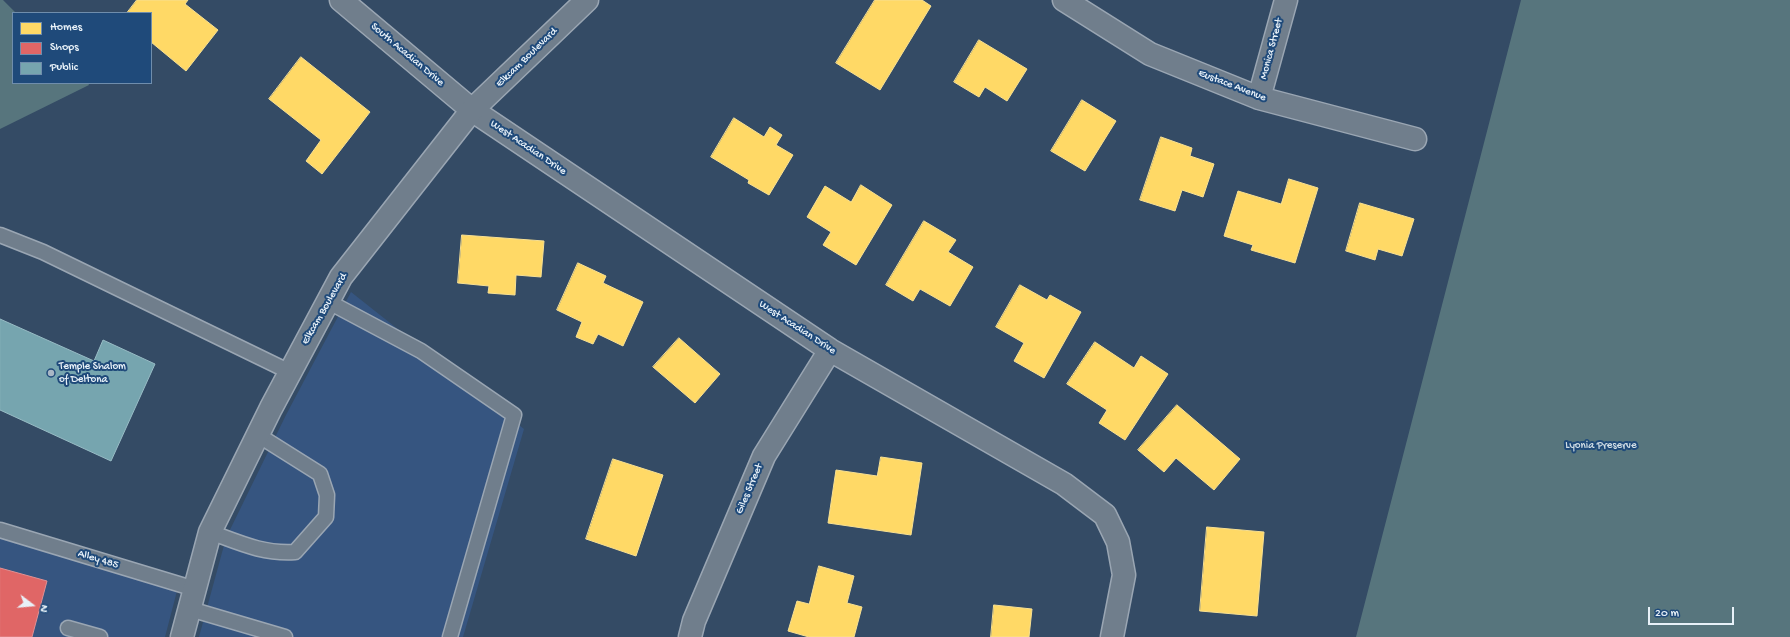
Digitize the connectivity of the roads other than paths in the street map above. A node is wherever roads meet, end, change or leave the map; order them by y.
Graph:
1 (341, 0) edge
2 (587, 0) edge
3 (1064, 0) edge
4 (1286, 0) edge
5 (1259, 98) junction
6 (472, 110) junction
7 (1415, 139) dead end
8 (0, 235) edge
9 (326, 301) junction
10 (830, 350) junction
11 (290, 372) junction
12 (258, 435) junction
13 (0, 530) edge
14 (210, 532) junction
15 (193, 599) junction
16 (68, 628) dead end
17 (100, 637) edge
18 (182, 637) edge
19 (285, 637) edge
20 (450, 637) edge
21 (690, 637) edge
22 (1112, 637) edge

1 - 6 street, South Acadian Drive
2 - 6 street, Elkcam Boulevard
3 - 5 street, Eustace Avenue
4 - 5 street, Monica Street
5 - 7 street, Eustace Avenue
6 - 9 street, Elkcam Boulevard
6 - 10 street, West Acadian Drive
8 - 11 lane
9 - 11 street, Elkcam Boulevard
9 - 20 lane
10 - 21 street, Giles Street
10 - 22 street, West Acadian Drive
11 - 12 street, Elkcam Boulevard
12 - 14 street, Elkcam Boulevard
12 - 14 lane
13 - 15 lane, Alley 485
14 - 15 street, Elkcam Boulevard
15 - 18 street, Elkcam Boulevard
15 - 19 lane, Alley 485
16 - 17 lane

